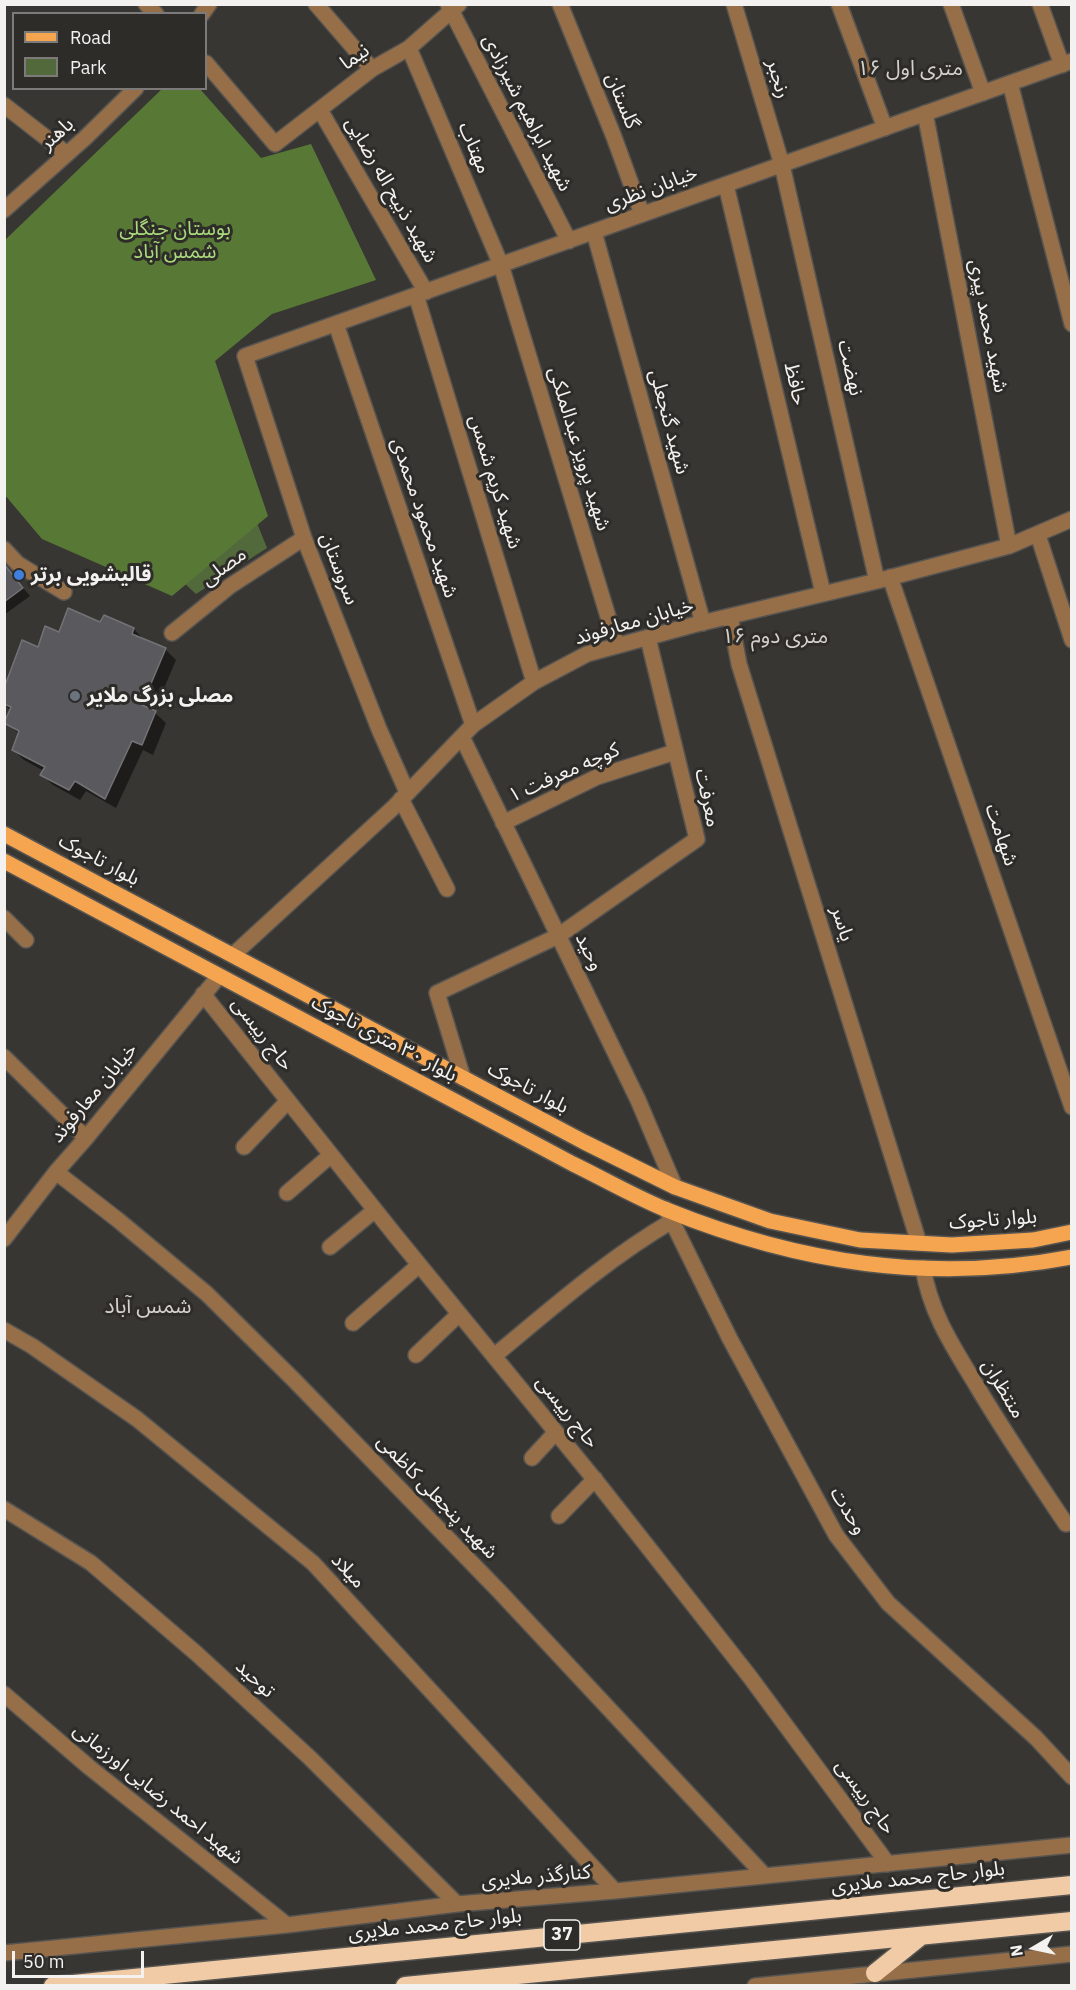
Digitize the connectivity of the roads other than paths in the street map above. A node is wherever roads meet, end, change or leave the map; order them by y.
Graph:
1 (316, 4) edge
2 (560, 4) edge
3 (734, 4) edge
4 (839, 4) edge
5 (951, 4) edge
6 (1040, 4) edge
7 (453, 6) edge
8 (409, 48) junction
9 (1067, 63) edge
10 (207, 64) edge
11 (372, 69) junction
12 (1010, 83) junction
13 (134, 90) edge
14 (983, 93) junction
15 (4, 105) edge
16 (320, 110) junction
17 (925, 113) junction
18 (885, 128) junction
19 (67, 154) junction
20 (782, 165) junction
21 (726, 185) junction
22 (4, 210) edge
23 (642, 214) junction
24 (594, 232) junction
25 (569, 241) junction
26 (501, 265) junction
27 (421, 293) junction
28 (336, 324) junction
29 (1071, 324) edge
30 (245, 356) joint
31 (1071, 519) edge
32 (1038, 535) junction
33 (304, 538) junction
34 (1009, 546) junction
35 (4, 549) edge
36 (883, 579) junction
37 (64, 592) dead end
38 (823, 593) junction
39 (730, 616) junction
40 (703, 623) junction
41 (172, 633) dead end
42 (648, 638) junction
43 (1071, 640) edge
44 (616, 646) junction
45 (534, 682) junction
46 (473, 725) junction
47 (462, 737) junction
48 (675, 752) junction
49 (404, 796) junction
50 (503, 823) junction
51 (4, 834) edge
52 (4, 861) edge
53 (447, 889) dead end
54 (4, 918) edge
55 (558, 936) junction
56 (26, 940) dead end
57 (233, 956) junction
58 (219, 975) junction
59 (203, 994) junction
60 (4, 1057) edge
61 (463, 1078) junction
62 (288, 1101) junction
63 (1071, 1107) edge
64 (86, 1138) junction
65 (244, 1148) dead end
66 (331, 1155) junction
67 (56, 1172) junction
68 (675, 1187) junction
69 (287, 1193) dead end
70 (375, 1210) junction
71 (669, 1215) junction
72 (8, 1229) edge
73 (1071, 1232) edge
74 (919, 1243) junction
75 (330, 1247) dead end
76 (1071, 1257) edge
77 (419, 1265) junction
78 (923, 1268) junction
79 (459, 1314) junction
80 (353, 1323) dead end
81 (4, 1330) edge
82 (416, 1356) dead end
83 (494, 1356) junction
84 (556, 1432) junction
85 (532, 1458) dead end
86 (595, 1479) junction
87 (4, 1509) edge
88 (559, 1516) dead end
89 (1066, 1524) dead end
90 (4, 1694) edge
91 (1071, 1777) edge
92 (1071, 1845) edge
93 (888, 1864) junction
94 (765, 1876) junction
95 (1071, 1885) edge
96 (615, 1891) junction
97 (457, 1904) junction
98 (1071, 1921) edge
99 (287, 1925) junction
100 (921, 1936) junction
101 (4, 1953) edge
102 (1071, 1954) edge
103 (875, 1973) junction
104 (53, 1986) edge
105 (405, 1986) edge
106 (755, 1986) edge

1 - 11 street
2 - 23 street, گلستان
3 - 20 street, رنجبر
4 - 18 street
5 - 14 street
6 - 9 street
7 - 8 street, نیما
7 - 25 street, شهید ابراهیم شیرزادی
8 - 11 street, نیما
8 - 26 street, مهتاب
9 - 12 street, خیابان نظری
10 - 16 street, نیما
11 - 16 street, نیما
12 - 14 street, خیابان نظری
12 - 29 street
13 - 19 street, باهنر
14 - 17 street, خیابان نظری
15 - 19 street
16 - 27 street, شهید ذبیح اله رضایی
17 - 18 street, خیابان نظری
17 - 34 street, شهید محمد پیری
18 - 20 street, خیابان نظری
19 - 22 street, باهنر
20 - 21 street, خیابان نظری
20 - 36 street, نهضت
21 - 23 street, خیابان نظری
21 - 38 street, حافظ
23 - 24 street, خیابان نظری
24 - 25 street, خیابان نظری
24 - 40 street, شهید گنجعلی
25 - 26 street, خیابان نظری
26 - 27 street, خیابان نظری
26 - 44 street, شهید پرویز عبدالملکی
27 - 28 street, خیابان نظری
27 - 45 street, شهید کریم شمس
28 - 30 street, خیابان نظری
28 - 46 street, شهید محمود محمدی
30 - 33 street, سروستان
31 - 32 street, خیابان معارفوند
32 - 34 street, خیابان معارفوند
32 - 43 street
33 - 41 street, مصلی
33 - 49 street, سروستان
34 - 36 street, خیابان معارفوند
35 - 37 street
36 - 38 street, خیابان معارفوند
36 - 63 street, شهامت
38 - 39 street, خیابان معارفوند
39 - 40 street, خیابان معارفوند
39 - 74 street, یاسر
40 - 42 street, خیابان معارفوند
42 - 44 street, خیابان معارفوند
42 - 48 street, معرفت
44 - 45 street, خیابان معارفوند
45 - 46 street, خیابان معارفوند
46 - 47 street, خیابان معارفوند
47 - 49 street, خیابان معارفوند
47 - 50 street, وحید
48 - 50 street, کوچه معرفت ۱
48 - 55 street, معرفت
49 - 53 street, سروستان
49 - 57 street, خیابان معارفوند
50 - 55 street, وحید
51 - 57 main road, بلوار تاجوک
52 - 58 main road, بلوار ۳۰ متری تاجوک
54 - 56 street
55 - 61 street
55 - 68 street, وحید
57 - 58 main road
57 - 61 main road, بلوار تاجوک
58 - 59 street, خیابان معارفوند
58 - 71 main road, بلوار ۳۰ متری تاجوک
59 - 62 street, حاج رییسی
59 - 64 street, خیابان معارفوند
60 - 64 street
61 - 68 main road, بلوار تاجوک
62 - 65 street
62 - 66 street, حاج رییسی
64 - 67 street, خیابان معارفوند
66 - 69 street
66 - 70 street, حاج رییسی
67 - 72 street, خیابان معارفوند
67 - 94 street, شهید پنجعلی کاظمی
68 - 74 main road, بلوار تاجوک
70 - 75 street
70 - 77 street, حاج رییسی
71 - 78 main road, بلوار ۳۰ متری تاجوک
71 - 83 street
71 - 91 street, وحدت
73 - 74 main road, بلوار تاجوک
76 - 78 main road, بلوار ۳۰ متری تاجوک
77 - 79 street, حاج رییسی
77 - 80 street
78 - 89 street, منتظران
79 - 82 street
79 - 83 street, حاج رییسی
81 - 96 street, میلاد
83 - 84 street, حاج رییسی
84 - 85 street
84 - 86 street, حاج رییسی
86 - 88 street
86 - 93 street, حاج رییسی
87 - 97 street, توحید
90 - 99 street, شهید احمد رضایی اورزمانی
92 - 93 street, کنارگذر ملایری
93 - 94 street, کنارگذر ملایری
94 - 96 street, کنارگذر ملایری
95 - 104 highway, بلوار حاج محمد ملایری / 37
96 - 97 street, کنارگذر ملایری
97 - 99 street, کنارگذر ملایری
98 - 100 highway, 37
99 - 101 street, کنارگذر ملایری
100 - 103 highway
100 - 105 highway, 37
102 - 103 street
103 - 106 street

